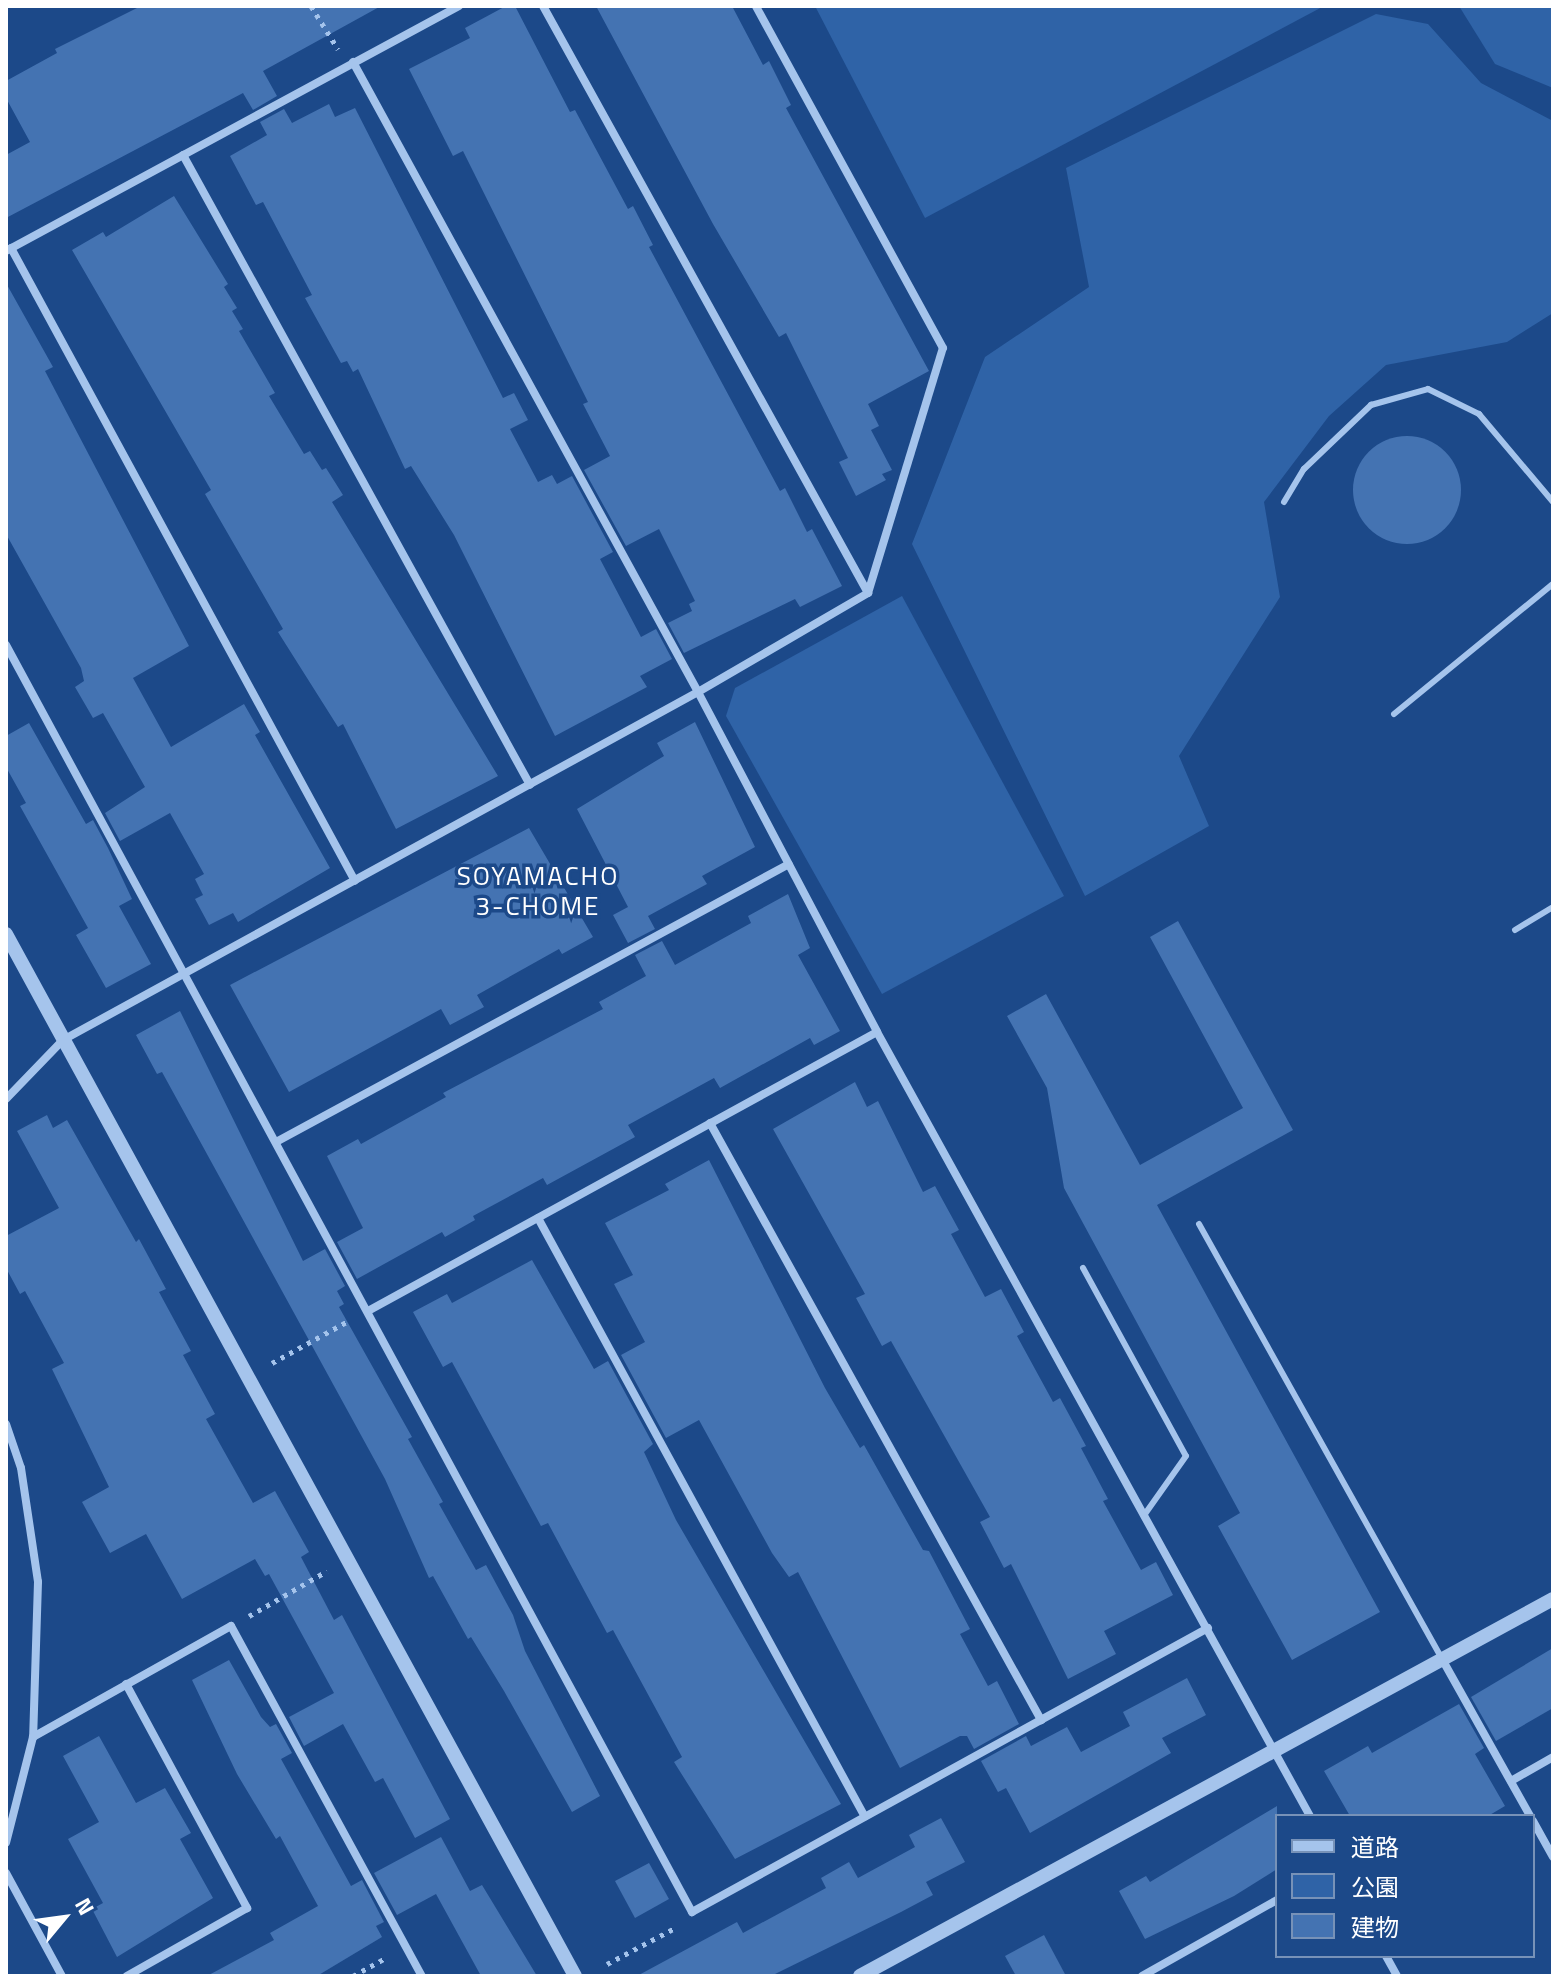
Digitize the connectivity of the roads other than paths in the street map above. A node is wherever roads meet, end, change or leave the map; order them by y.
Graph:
1 (459, 6) edge
2 (543, 6) edge
3 (756, 6) edge
4 (353, 62) junction
5 (183, 155) junction
6 (8, 249) edge
7 (1284, 502) dead end
8 (1553, 502) edge
9 (1553, 584) edge
10 (868, 593) junction
11 (6, 645) edge
12 (698, 692) junction
13 (1394, 714) dead end
14 (530, 785) junction
15 (789, 864) junction
16 (355, 881) junction
17 (1553, 907) edge
18 (1515, 930) dead end
19 (6, 934) edge
20 (185, 975) junction
21 (877, 1032) junction
22 (63, 1040) junction
23 (6, 1099) edge
24 (710, 1123) junction
25 (276, 1142) junction
26 (538, 1218) junction
27 (1199, 1224) dead end
28 (1083, 1268) dead end
29 (368, 1311) junction
30 (6, 1424) edge
31 (1145, 1514) junction
32 (1553, 1599) edge
33 (1208, 1628) junction
34 (1442, 1659) junction
35 (126, 1684) junction
36 (1041, 1720) junction
37 (33, 1737) junction
38 (1274, 1752) junction
39 (1553, 1757) edge
40 (1511, 1781) junction
41 (1309, 1814) edge
42 (1530, 1814) edge
43 (865, 1817) junction
44 (1535, 1824) edge
45 (6, 1843) edge
46 (1553, 1857) edge
47 (6, 1873) edge
48 (1275, 1901) edge
49 (1387, 1958) edge
50 (1163, 1964) junction
51 (62, 1976) edge
52 (127, 1976) edge
53 (422, 1976) edge
54 (575, 1976) edge
55 (860, 1976) edge
56 (1142, 1976) edge
57 (1170, 1976) edge
58 (1397, 1976) edge

1 - 4 street
2 - 10 street
3 - 10 street
4 - 5 street
4 - 12 street
5 - 6 street
5 - 14 street
6 - 16 street
7 - 8 lane
9 - 13 lane
10 - 12 street
11 - 20 street
12 - 14 street
12 - 15 street
14 - 16 street
15 - 21 street
15 - 25 street
16 - 20 street
17 - 18 lane
19 - 22 street
20 - 22 street
20 - 25 street
21 - 24 street
21 - 31 street
22 - 23 street
22 - 54 street
24 - 26 street
24 - 36 street
25 - 29 street
26 - 29 street
26 - 43 street
27 - 34 lane
28 - 31 lane
29 - 43 street
30 - 37 street
31 - 33 street
32 - 34 street
33 - 36 street
33 - 38 street
34 - 38 street
34 - 40 street
35 - 37 street
35 - 52 street
35 - 53 street
36 - 43 street
37 - 45 street
38 - 41 street
38 - 55 street
39 - 40 street
40 - 42 street
44 - 46 street
47 - 51 street
48 - 50 street
49 - 58 street
50 - 56 street
50 - 57 street

